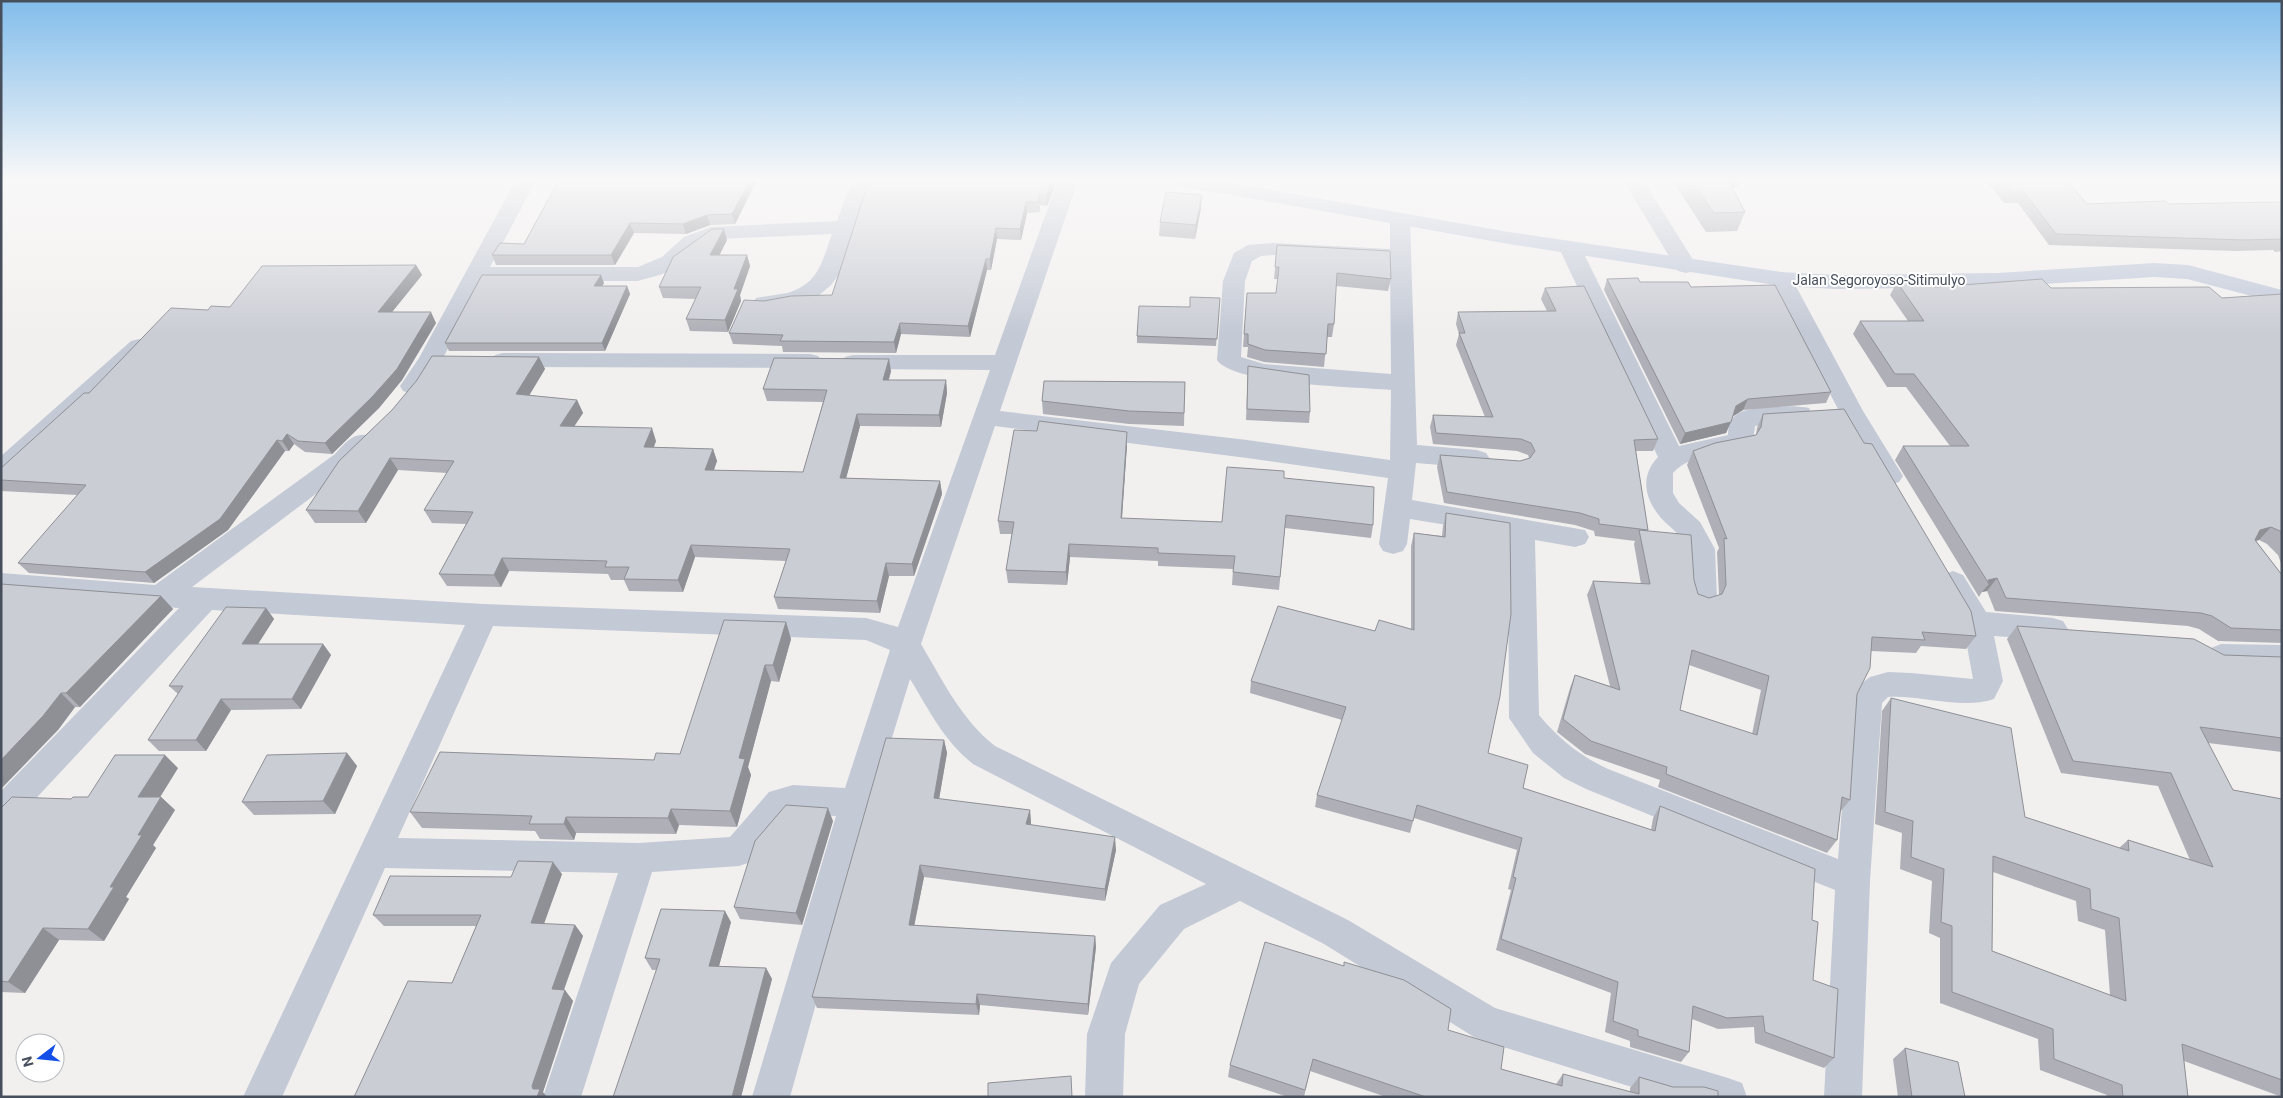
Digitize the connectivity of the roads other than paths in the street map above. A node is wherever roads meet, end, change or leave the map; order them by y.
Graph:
1 (499, 231) edge
2 (737, 231) edge
3 (844, 231) edge
4 (1050, 231) edge
5 (1400, 231) edge
6 (1468, 231) edge
7 (1665, 231) edge
8 (1570, 248) junction
9 (1401, 256) junction
10 (1686, 266) junction
11 (476, 274) junction
12 (1781, 279) junction
13 (2282, 296) edge
14 (754, 304) edge
15 (143, 342) edge
16 (480, 360) edge
17 (1004, 363) junction
18 (1402, 383) junction
19 (401, 400) edge
20 (1851, 411) junction
21 (985, 417) junction
22 (376, 428) edge
23 (1672, 458) junction
24 (1498, 461) edge
25 (1403, 462) junction
26 (1, 470) edge
27 (1902, 496) edge
28 (1397, 507) junction
29 (1521, 528) junction
30 (1575, 536) dead end
31 (1393, 544) dead end
32 (1937, 555) edge
33 (1, 584) edge
34 (160, 596) junction
35 (205, 599) junction
36 (1703, 599) edge
37 (484, 616) junction
38 (1977, 623) junction
39 (2083, 631) edge
40 (906, 645) junction
41 (2199, 645) edge
42 (2282, 656) edge
43 (856, 802) junction
44 (1, 813) edge
45 (375, 853) junction
46 (639, 858) junction
47 (1853, 880) junction
48 (1241, 884) junction
49 (262, 1097) edge
50 (562, 1097) edge
51 (770, 1097) edge
52 (1104, 1097) edge
53 (1728, 1097) edge
54 (1843, 1097) edge

1 - 11 street
2 - 11 street
3 - 14 street
4 - 17 street
5 - 9 street
6 - 8 main road, Jalan Segoroyoso-Sitimulyo
7 - 10 street
8 - 10 main road, Jalan Segoroyoso-Sitimulyo
8 - 23 street
9 - 18 street
9 - 18 street
10 - 12 main road, Jalan Segoroyoso-Sitimulyo
11 - 19 street
12 - 13 main road, Jalan Segoroyoso-Sitimulyo
12 - 20 street
15 - 26 street
16 - 17 street
17 - 21 street
18 - 25 street
20 - 23 street
20 - 27 street
21 - 25 street
21 - 40 street
22 - 34 street
23 - 36 street
24 - 25 street
25 - 28 street
28 - 29 street
28 - 31 street
29 - 30 street
29 - 47 street
32 - 38 street
33 - 34 street
34 - 35 street
35 - 37 street
35 - 44 street
37 - 40 street
37 - 45 street
38 - 39 street
38 - 47 street
40 - 43 street
40 - 48 street
41 - 42 street
43 - 46 street
43 - 51 street
45 - 46 street
45 - 49 street
46 - 50 street
47 - 54 street
48 - 52 street
48 - 53 street

